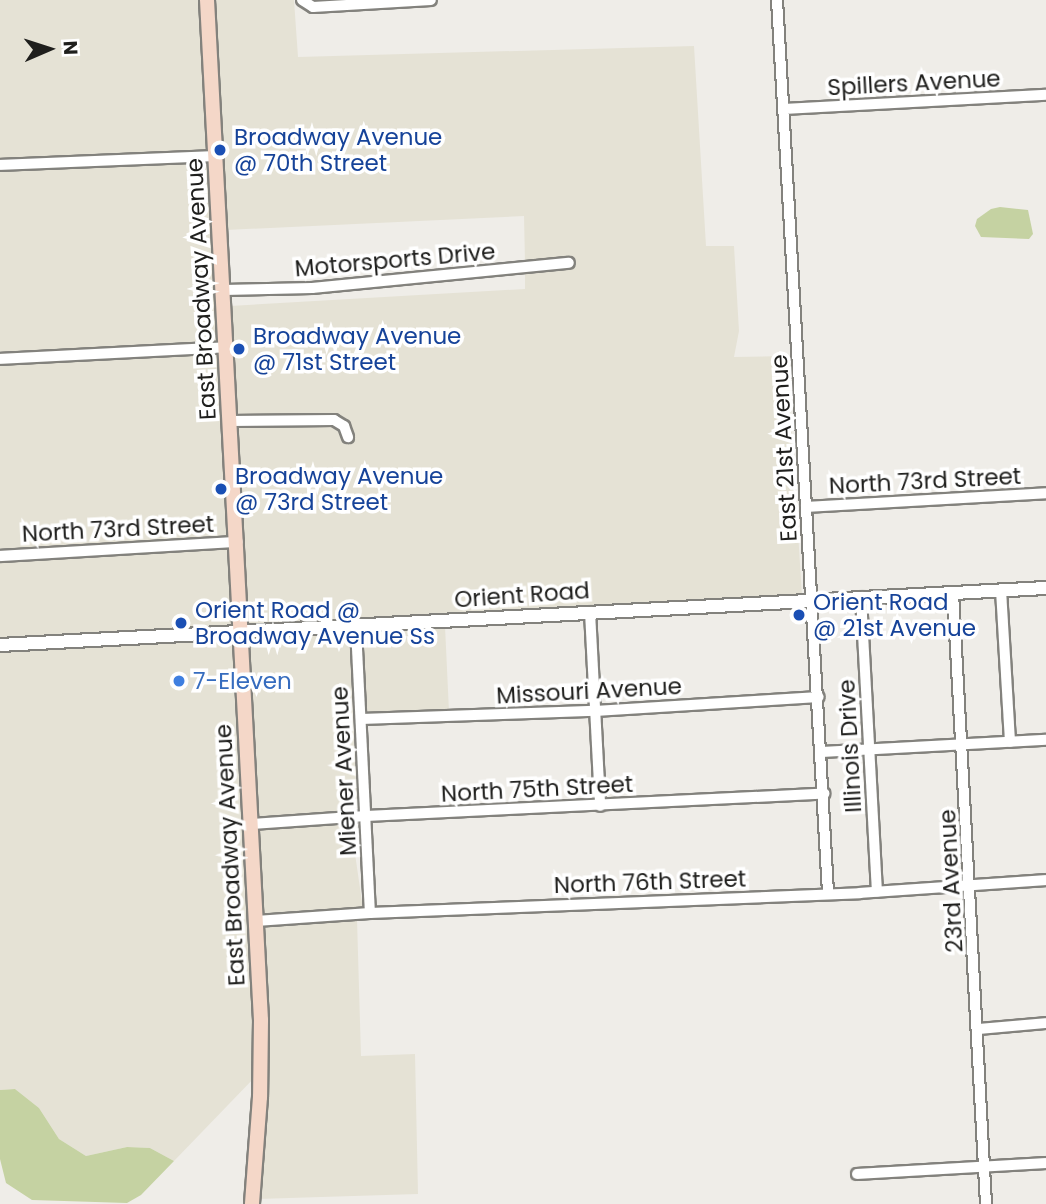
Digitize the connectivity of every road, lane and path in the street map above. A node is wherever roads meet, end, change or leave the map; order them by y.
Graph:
1 (207, 0) edge
2 (302, 0) edge
3 (431, 0) edge
4 (777, 0) edge
5 (1046, 94) edge
6 (784, 109) junction
7 (217, 156) junction
8 (0, 165) edge
9 (569, 263) dead end
10 (224, 290) junction
11 (226, 347) junction
12 (0, 359) edge
13 (230, 421) junction
14 (348, 437) dead end
15 (1046, 493) edge
16 (806, 507) junction
17 (238, 542) junction
18 (0, 555) edge
19 (1046, 588) edge
20 (1001, 590) junction
21 (953, 593) junction
22 (861, 597) junction
23 (813, 600) junction
24 (590, 612) junction
25 (356, 628) junction
26 (243, 634) junction
27 (0, 645) edge
28 (819, 697) junction
29 (595, 711) junction
30 (361, 719) junction
31 (1046, 740) edge
32 (1010, 742) junction
33 (963, 745) junction
34 (870, 750) junction
35 (822, 752) junction
36 (824, 794) junction
37 (600, 806) junction
38 (366, 816) junction
39 (252, 824) junction
40 (1046, 880) edge
41 (970, 885) junction
42 (877, 892) junction
43 (828, 894) junction
44 (370, 913) junction
45 (256, 921) junction
46 (1046, 1023) edge
47 (978, 1029) junction
48 (1046, 1163) edge
49 (985, 1167) junction
50 (857, 1174) dead end
51 (251, 1204) edge
52 (986, 1204) edge

1 - 7 main road, East Broadway Avenue
2 - 3 street
4 - 6 street, East 21st Avenue
5 - 6 street, Spillers Avenue
6 - 16 street, East 21st Avenue
7 - 8 street
7 - 10 main road, East Broadway Avenue
9 - 10 street, Motorsports Drive
10 - 11 main road, East Broadway Avenue
11 - 12 street
11 - 13 main road, East Broadway Avenue
13 - 14 street
13 - 17 main road, East Broadway Avenue
15 - 16 street, North 73rd Street
16 - 23 street, East 21st Avenue
17 - 18 street, North 73rd Street
17 - 26 main road, East Broadway Avenue
19 - 20 street, Orient Road
20 - 21 street, Orient Road
20 - 32 street
21 - 22 street, Orient Road
21 - 33 street, 23rd Avenue
22 - 23 street, Orient Road
22 - 34 street, Illinois Drive
23 - 24 street, Orient Road
23 - 28 street, East 21st Avenue
24 - 25 street, Orient Road
24 - 29 street
25 - 26 street, Orient Road
25 - 30 street, Miener Avenue
26 - 27 street, Orient Road
26 - 39 main road, East Broadway Avenue
28 - 29 street, Missouri Avenue
28 - 35 street, East 21st Avenue
29 - 30 street, Missouri Avenue
29 - 37 street
30 - 38 street, Miener Avenue
31 - 32 street
32 - 33 street
33 - 34 street
33 - 41 street, 23rd Avenue
34 - 35 street
34 - 42 street, Illinois Drive
35 - 36 street, East 21st Avenue
36 - 37 street, North 75th Street
36 - 43 street, East 21st Avenue
37 - 38 street, North 75th Street
38 - 39 street, North 75th Street
38 - 44 street, Miener Avenue
39 - 45 main road, East Broadway Avenue
40 - 41 street, North 76th Street
41 - 42 street, North 76th Street
41 - 47 street, 23rd Avenue
42 - 43 street, North 76th Street
43 - 44 street, North 76th Street
44 - 45 street, North 76th Street
45 - 51 main road, East Broadway Avenue
46 - 47 street
47 - 49 street, 23rd Avenue
48 - 49 street
49 - 50 street
49 - 52 street, 23rd Avenue

